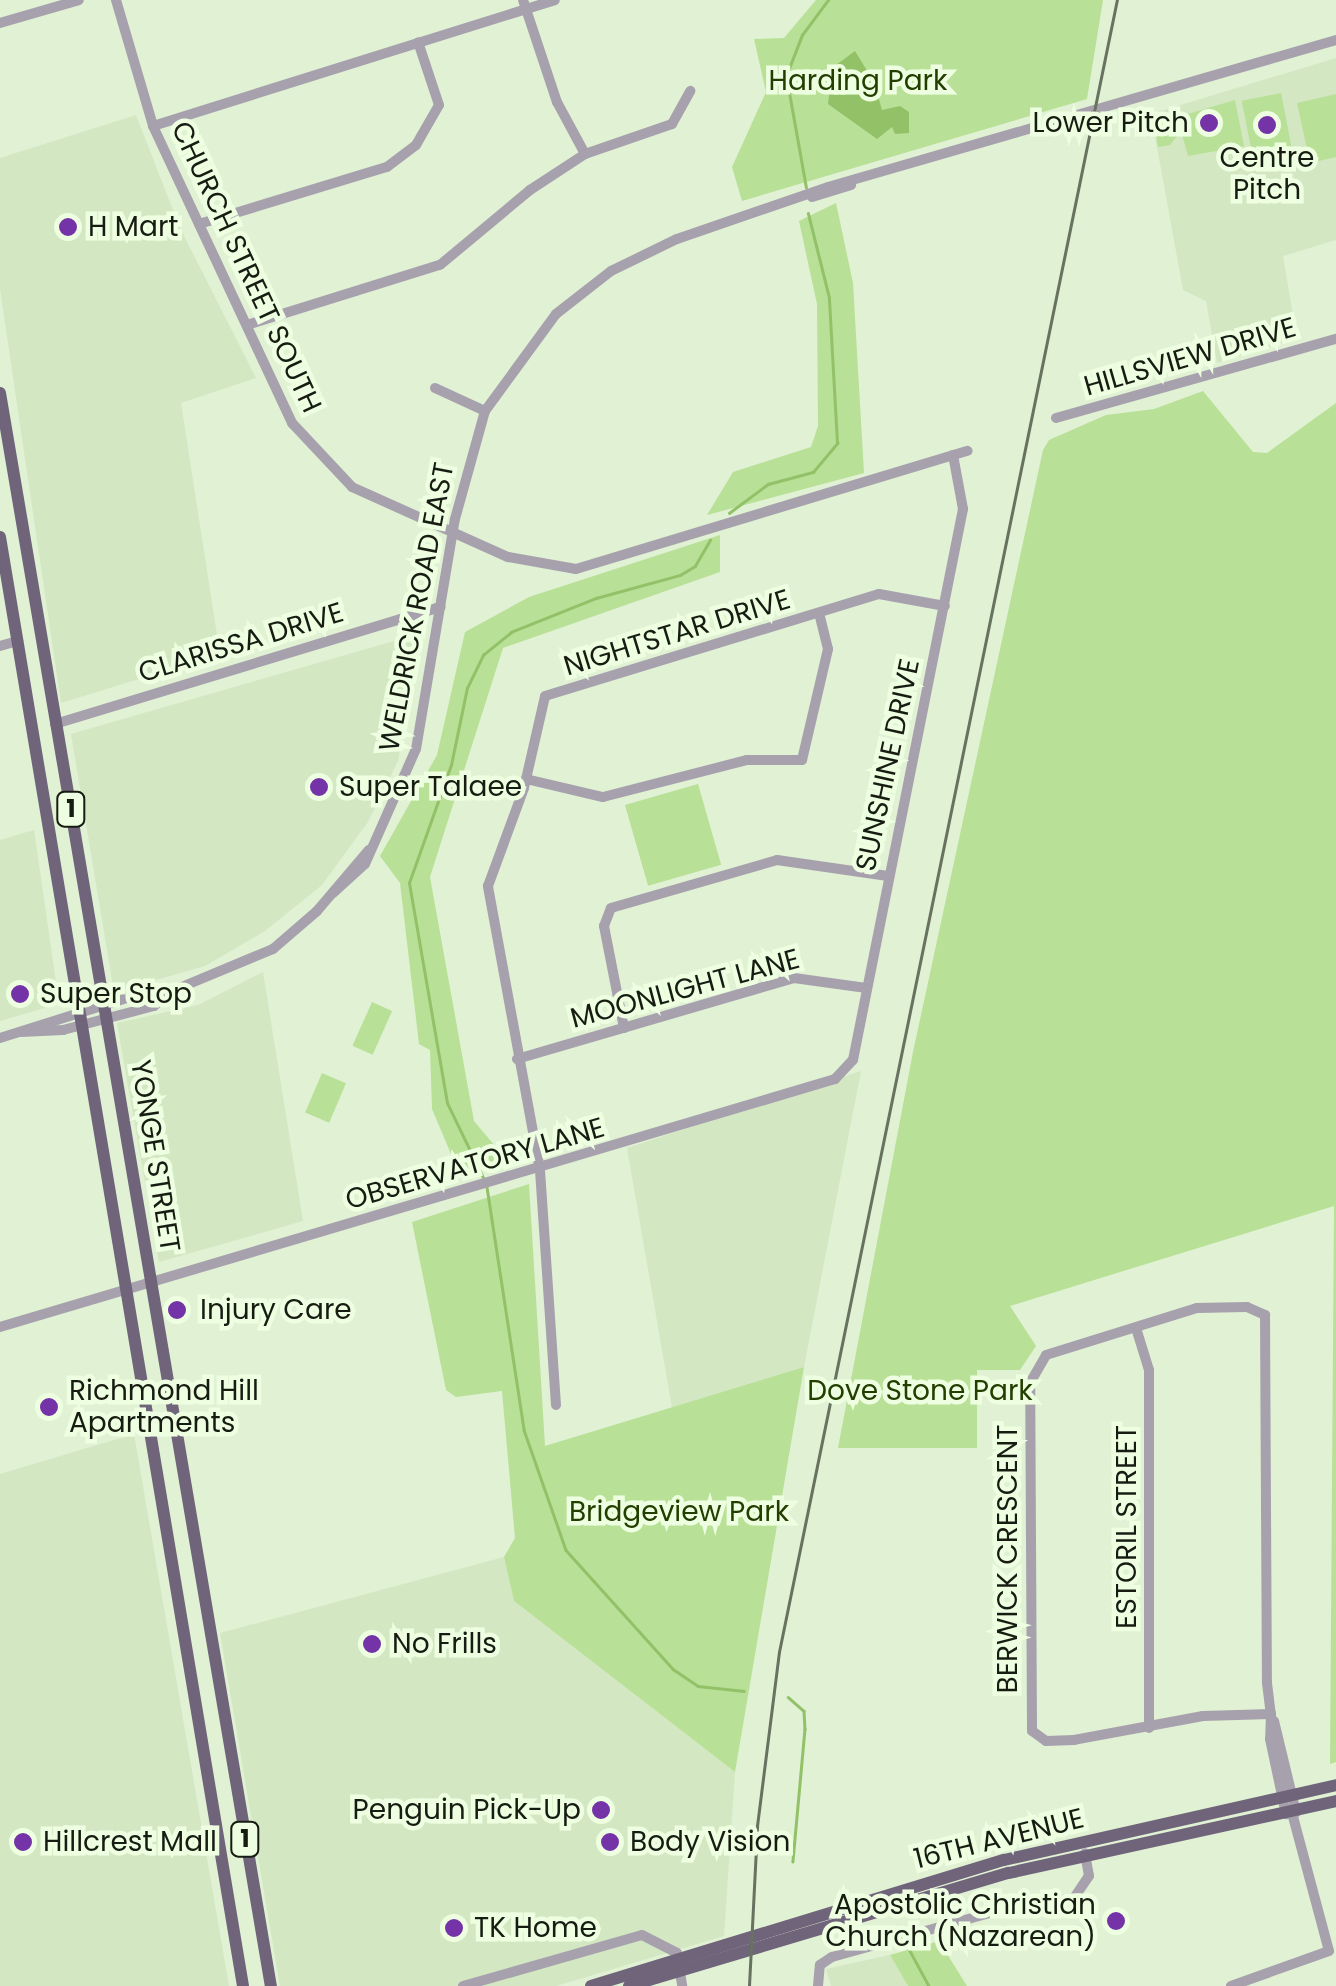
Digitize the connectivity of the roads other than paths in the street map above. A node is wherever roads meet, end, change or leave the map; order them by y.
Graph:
1 (79, 0) edge
2 (116, 0) edge
3 (554, 0) edge
4 (524, 4) edge
5 (0, 23) edge
6 (1336, 40) edge
7 (418, 42) junction
8 (690, 91) dead end
9 (153, 126) junction
10 (585, 154) junction
11 (199, 224) junction
12 (250, 324) junction
13 (1336, 339) edge
14 (435, 388) dead end
15 (0, 394) edge
16 (486, 411) junction
17 (1056, 418) dead end
18 (4, 442) edge
19 (968, 450) dead end
20 (952, 455) junction
21 (452, 534) junction
22 (0, 537) edge
23 (945, 606) junction
24 (441, 607) junction
25 (820, 614) junction
26 (18, 641) junction
27 (0, 646) edge
28 (55, 724) junction
29 (526, 779) junction
30 (888, 876) junction
31 (866, 988) junction
32 (172, 991) junction
33 (106, 1004) junction
34 (78, 1010) junction
35 (108, 1019) junction
36 (80, 1025) junction
37 (624, 1028) junction
38 (21, 1032) junction
39 (0, 1038) edge
40 (517, 1059) junction
41 (835, 1079) joint
42 (540, 1170) junction
43 (150, 1281) junction
44 (126, 1288) junction
45 (0, 1327) edge
46 (1136, 1328) junction
47 (556, 1405) dead end
48 (1271, 1714) junction
49 (1149, 1728) junction
50 (1336, 1785) edge
51 (1288, 1797) junction
52 (1336, 1802) edge
53 (1291, 1813) junction
54 (1084, 1850) junction
55 (658, 1971) junction
56 (243, 1986) edge
57 (271, 1986) edge
58 (463, 1986) edge
59 (591, 1986) edge
60 (629, 1986) edge
61 (682, 1986) edge
62 (818, 1986) edge
63 (1231, 1986) edge

1 - 5 street
2 - 9 street, CHURCH STREET SOUTH
3 - 4 street
4 - 7 street
4 - 10 street
6 - 16 street, WELDRICK ROAD EAST
7 - 9 street
7 - 11 street
8 - 10 street
9 - 11 street, CHURCH STREET SOUTH
10 - 12 street
11 - 12 street, CHURCH STREET SOUTH
12 - 21 street, CHURCH STREET SOUTH
13 - 17 street, HILLSVIEW DRIVE
14 - 16 street
15 - 18 main road, YONGE STREET / 1
16 - 21 street, WELDRICK ROAD EAST
18 - 28 main road, YONGE STREET / 1
19 - 20 street, CHURCH STREET SOUTH
20 - 21 street, CHURCH STREET SOUTH
20 - 23 street, SUNSHINE DRIVE
21 - 24 street, WELDRICK ROAD EAST
22 - 26 main road, YONGE STREET / 1
23 - 25 street, NIGHTSTAR DRIVE
23 - 30 street, SUNSHINE DRIVE
24 - 28 street, CLARISSA DRIVE
24 - 32 street, WELDRICK ROAD EAST
25 - 29 street, NIGHTSTAR DRIVE
25 - 29 street
26 - 27 street
26 - 34 main road, YONGE STREET / 1
28 - 33 main road, YONGE STREET / 1
29 - 40 street, NIGHTSTAR DRIVE
30 - 31 street, SUNSHINE DRIVE
30 - 37 street
31 - 37 street, MOONLIGHT LANE
31 - 41 street, SUNSHINE DRIVE
32 - 33 street, WELDRICK ROAD EAST
32 - 35 street, WELDRICK ROAD EAST
33 - 34 street, WELDRICK ROAD EAST
33 - 35 main road, YONGE STREET / 1
34 - 36 main road, YONGE STREET / 1
34 - 38 street, WELDRICK ROAD EAST
35 - 36 street, WELDRICK ROAD EAST
35 - 43 main road, YONGE STREET / 1
36 - 38 street, WELDRICK ROAD EAST
36 - 44 main road, YONGE STREET / 1
37 - 40 street, MOONLIGHT LANE
38 - 39 street
40 - 42 street, NIGHTSTAR DRIVE
41 - 42 street, OBSERVATORY LANE
42 - 43 street, OBSERVATORY LANE
42 - 47 street, NIGHTSTAR DRIVE
43 - 44 street, OBSERVATORY LANE
43 - 57 main road, YONGE STREET / 1
44 - 45 street, OBSERVATORY LANE
44 - 56 main road, YONGE STREET / 1
46 - 48 street, BERWICK CRESCENT
46 - 49 street, ESTORIL STREET
46 - 49 street, BERWICK CRESCENT
48 - 49 street, BERWICK CRESCENT
48 - 51 street, BERWICK CRESCENT
50 - 51 main road, 16TH AVENUE
51 - 53 street, BERWICK CRESCENT
51 - 54 main road, 16TH AVENUE
52 - 53 main road, 16TH AVENUE
53 - 54 main road, 16TH AVENUE
53 - 63 street, BERWICK CRESCENT
54 - 55 main road, 16TH AVENUE
54 - 62 street, 16TH AVENUE
55 - 59 main road, 16TH AVENUE
55 - 60 main road, 16TH AVENUE
58 - 61 street

